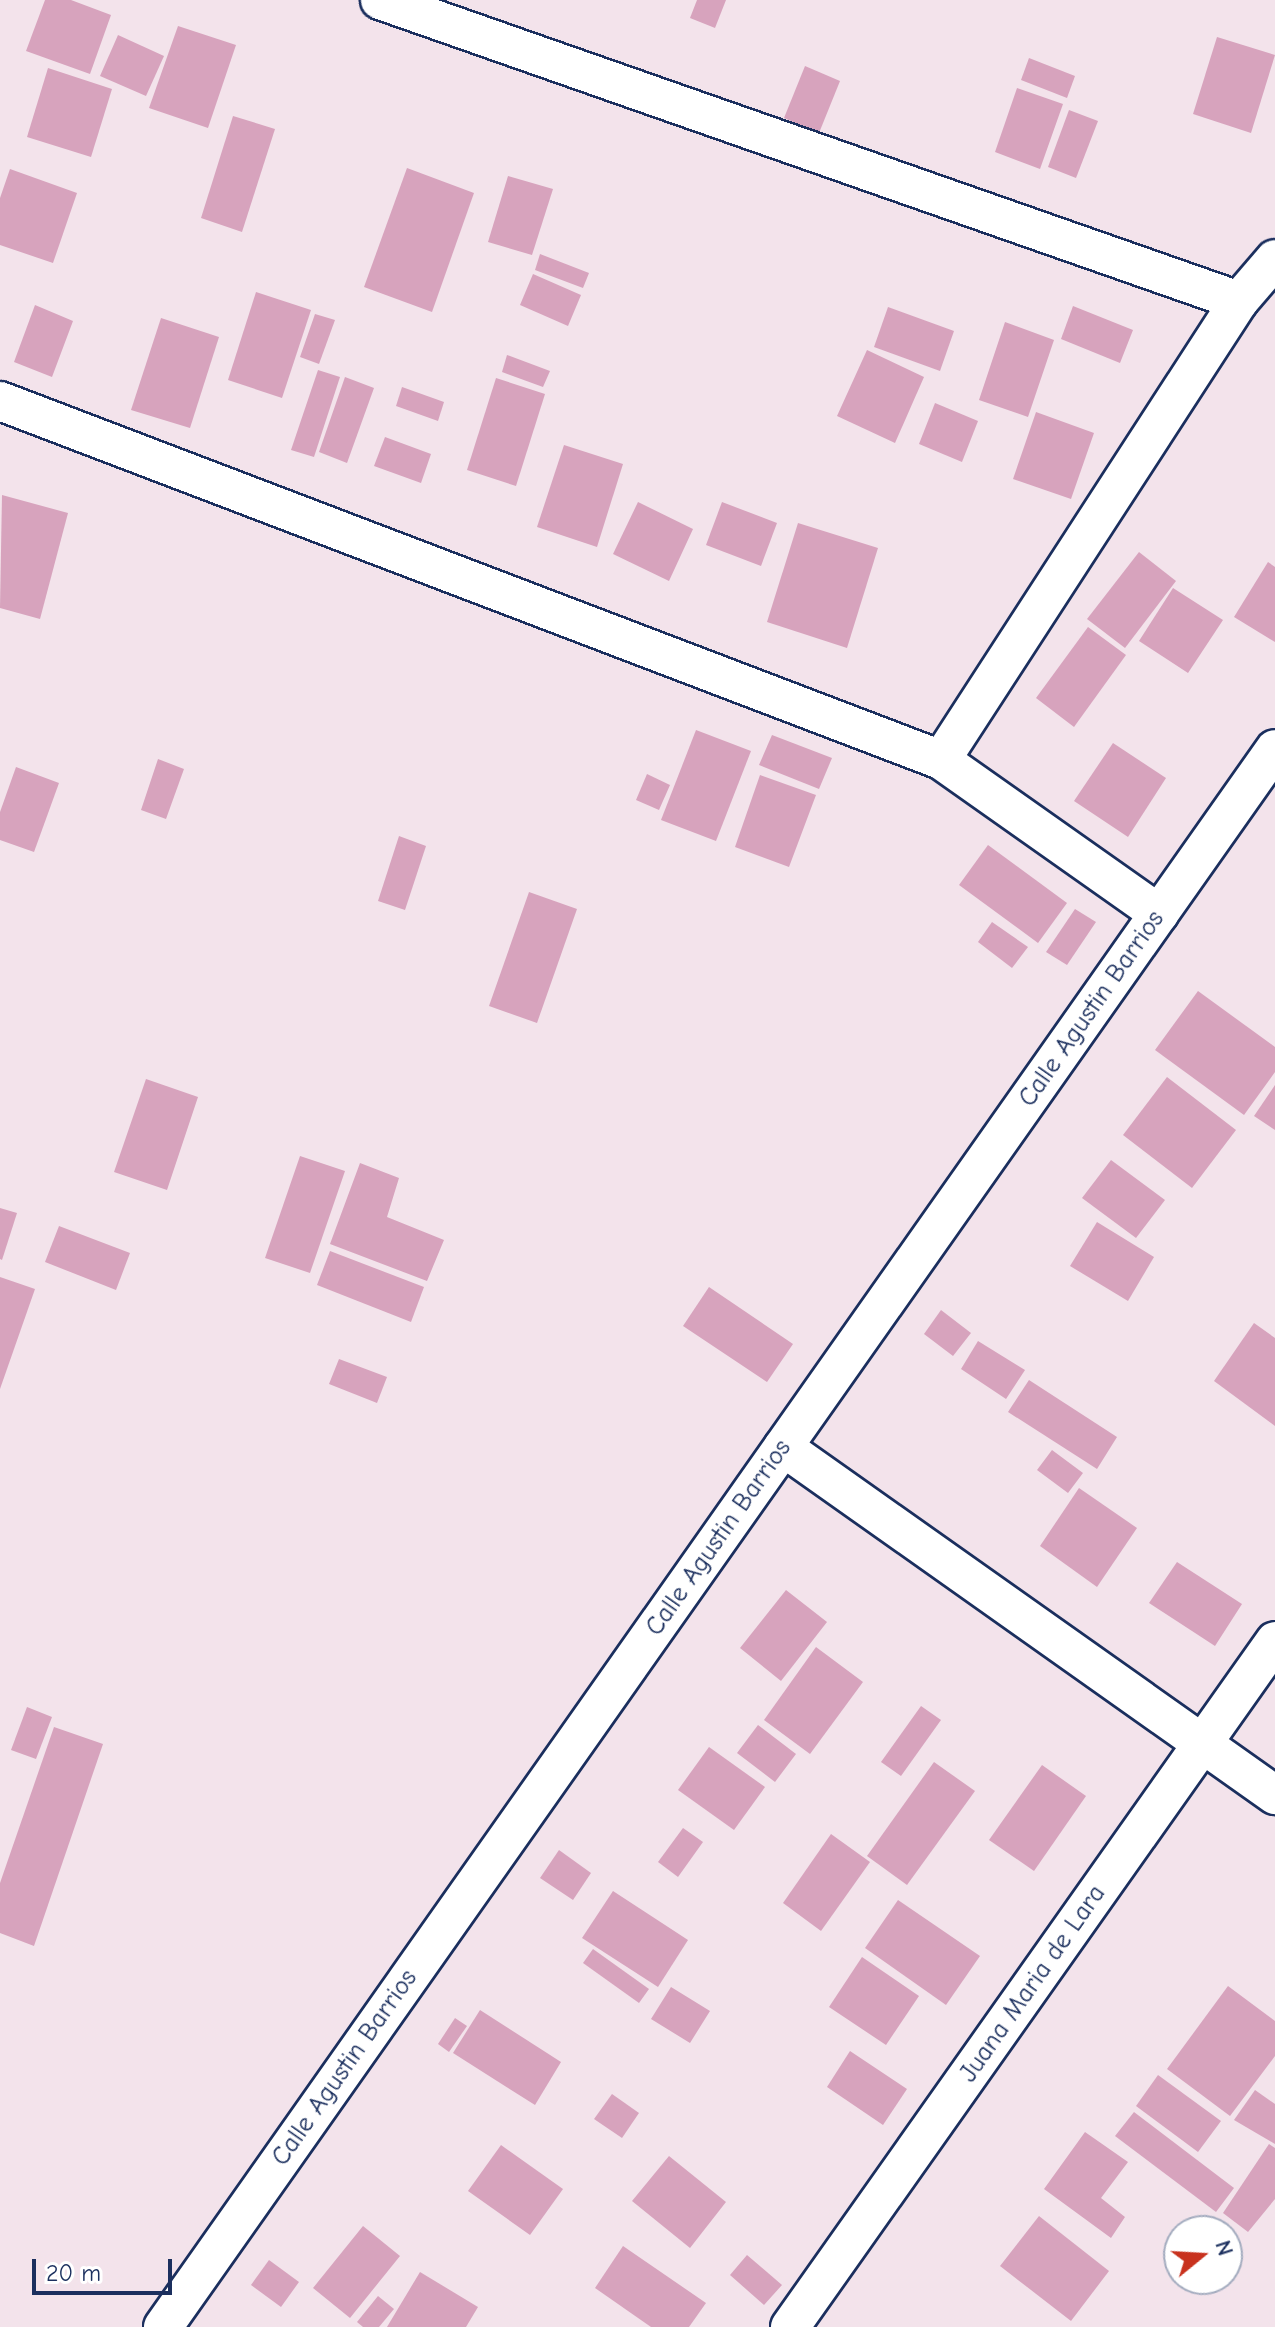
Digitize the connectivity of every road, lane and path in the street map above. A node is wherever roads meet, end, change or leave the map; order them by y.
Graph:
1 (380, 0) edge
2 (1273, 268) edge
3 (1239, 301) junction
4 (0, 401) edge
5 (1275, 749) edge
6 (941, 760) junction
7 (1159, 914) junction
8 (783, 1447) junction
9 (1275, 1641) edge
10 (1203, 1744) junction
11 (1275, 1795) edge
12 (163, 2327) edge
13 (790, 2327) edge

1 - 3 street
2 - 3 street
3 - 6 street
4 - 6 street
5 - 7 street, Calle Agustin Barrios
6 - 7 street
7 - 8 street, Calle Agustin Barrios
8 - 10 street
8 - 12 street, Calle Agustin Barrios
9 - 10 street, Juana Maria de Lara
10 - 11 street
10 - 13 street, Juana Maria de Lara

